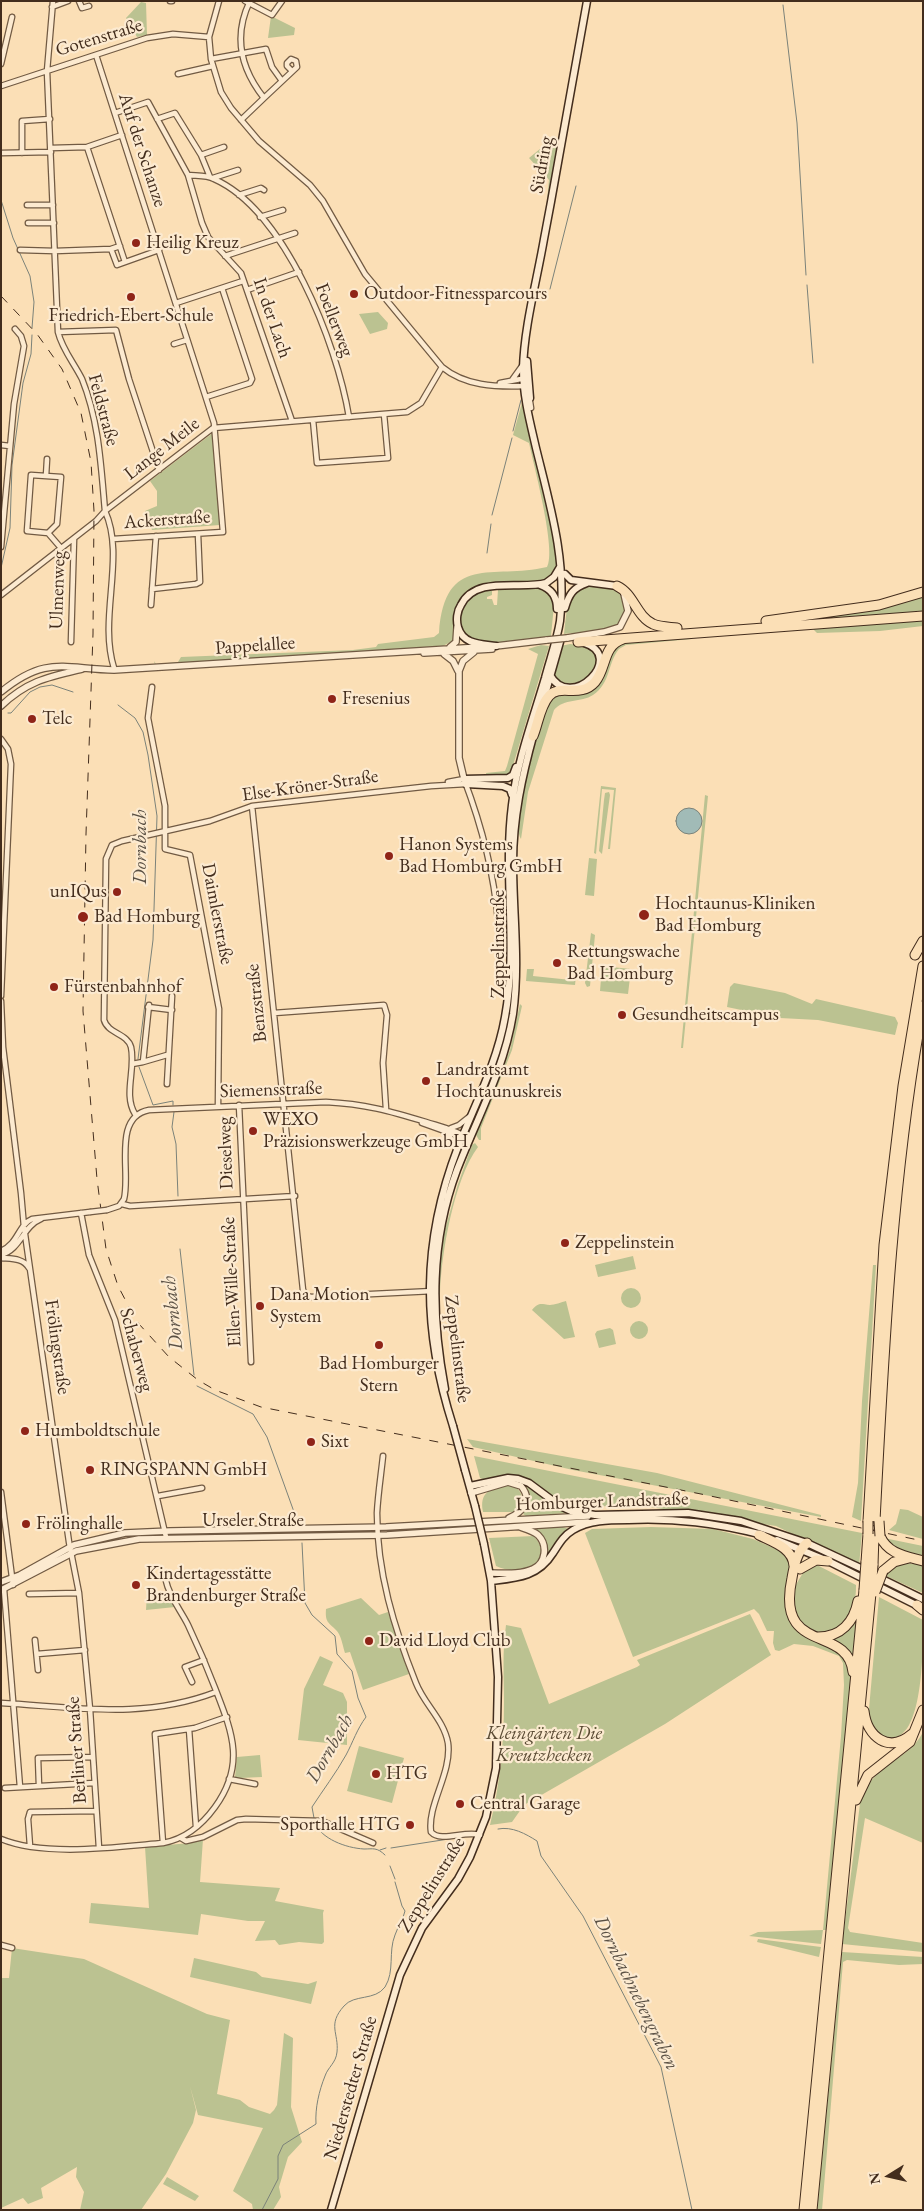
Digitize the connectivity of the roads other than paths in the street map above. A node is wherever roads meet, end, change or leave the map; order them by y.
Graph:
1 (68, 1) edge
2 (79, 1) edge
3 (219, 1) edge
4 (282, 1) edge
5 (587, 1) edge
6 (248, 2) edge
7 (52, 4) edge
8 (90, 6) dead end
9 (12, 17) dead end
10 (209, 37) junction
11 (241, 54) junction
12 (96, 55) junction
13 (211, 59) junction
14 (1, 64) edge
15 (213, 66) junction
16 (47, 71) junction
17 (292, 71) dead end
18 (178, 74) dead end
19 (282, 81) junction
20 (2, 85) edge
21 (264, 98) junction
22 (115, 113) junction
23 (50, 119) junction
24 (157, 119) junction
25 (241, 120) junction
26 (122, 136) junction
27 (87, 147) junction
28 (224, 147) dead end
29 (51, 150) junction
30 (1, 153) edge
31 (22, 153) junction
32 (202, 155) junction
33 (238, 170) dead end
34 (188, 175) junction
35 (212, 178) junction
36 (264, 190) dead end
37 (239, 195) junction
38 (27, 204) dead end
39 (53, 205) junction
40 (283, 210) dead end
41 (260, 217) junction
42 (28, 223) dead end
43 (54, 223) junction
44 (295, 234) dead end
45 (278, 239) junction
46 (120, 246) junction
47 (20, 250) dead end
48 (111, 250) junction
49 (159, 250) junction
50 (54, 251) junction
51 (225, 256) junction
52 (125, 262) junction
53 (299, 272) junction
54 (243, 281) junction
55 (222, 288) junction
56 (247, 290) junction
57 (176, 303) junction
58 (14, 329) dead end
59 (58, 332) junction
60 (528, 335) junction
61 (187, 340) junction
62 (174, 344) dead end
63 (524, 362) junction
64 (442, 367) junction
65 (511, 381) junction
66 (525, 382) junction
67 (494, 385) junction
68 (206, 397) junction
69 (384, 414) junction
70 (349, 417) junction
71 (313, 420) junction
72 (292, 422) junction
73 (213, 428) junction
74 (1, 445) edge
75 (10, 446) junction
76 (47, 459) dead end
77 (159, 470) junction
78 (46, 476) junction
79 (104, 511) junction
80 (223, 532) joint
81 (48, 533) junction
82 (198, 534) junction
83 (156, 536) junction
84 (74, 539) junction
85 (113, 539) junction
86 (1, 547) edge
87 (61, 548) junction
88 (561, 563) junction
89 (564, 576) junction
90 (588, 583) junction
91 (536, 584) junction
92 (617, 586) junction
93 (152, 589) junction
94 (923, 592) edge
95 (1, 595) edge
96 (151, 604) dead end
97 (564, 608) junction
98 (923, 616) edge
99 (811, 620) junction
100 (457, 625) junction
101 (677, 628) junction
102 (590, 635) junction
103 (638, 636) junction
104 (567, 640) junction
105 (71, 642) dead end
106 (547, 642) junction
107 (578, 642) junction
108 (496, 646) junction
109 (553, 650) junction
110 (447, 651) junction
111 (476, 652) junction
112 (114, 668) junction
113 (84, 669) junction
114 (101, 669) junction
115 (125, 669) junction
116 (550, 675) junction
117 (458, 676) junction
118 (152, 687) dead end
119 (1, 692) edge
120 (1, 706) edge
121 (531, 724) junction
122 (534, 736) junction
123 (1, 739) edge
124 (460, 767) junction
125 (481, 779) junction
126 (465, 781) junction
127 (512, 801) junction
128 (252, 806) junction
129 (165, 831) junction
130 (3, 919) edge
131 (498, 921) dead end
132 (923, 941) edge
133 (915, 955) dead end
134 (923, 966) edge
135 (2, 975) edge
136 (1, 985) edge
137 (1, 996) edge
138 (172, 996) dead end
139 (1, 1001) edge
140 (923, 1006) edge
141 (910, 1007) dead end
142 (172, 1010) junction
143 (274, 1014) junction
144 (912, 1026) junction
145 (167, 1055) junction
146 (920, 1059) dead end
147 (142, 1062) junction
148 (132, 1064) junction
149 (4, 1080) edge
150 (167, 1084) dead end
151 (283, 1104) junction
152 (239, 1106) junction
153 (218, 1107) junction
154 (386, 1109) junction
155 (906, 1109) junction
156 (472, 1113) junction
157 (136, 1114) junction
158 (406, 1116) junction
159 (450, 1129) junction
160 (445, 1133) junction
161 (462, 1136) junction
162 (470, 1140) junction
163 (458, 1147) junction
164 (295, 1196) junction
165 (243, 1200) junction
166 (122, 1204) junction
167 (81, 1213) junction
168 (24, 1214) junction
169 (33, 1220) junction
170 (25, 1224) junction
171 (25, 1234) junction
172 (1, 1251) edge
173 (1, 1257) edge
174 (30, 1271) junction
175 (432, 1290) junction
176 (251, 1362) dead end
177 (383, 1456) dead end
178 (202, 1488) dead end
179 (471, 1489) junction
180 (1, 1492) edge
181 (158, 1496) junction
182 (595, 1518) junction
183 (505, 1520) junction
184 (874, 1521) junction
185 (516, 1526) junction
186 (378, 1528) junction
187 (166, 1534) junction
188 (378, 1535) junction
189 (759, 1535) junction
190 (874, 1535) junction
191 (804, 1548) junction
192 (71, 1550) junction
193 (911, 1558) junction
194 (923, 1560) edge
195 (828, 1561) junction
196 (869, 1564) junction
197 (797, 1568) junction
198 (490, 1573) junction
199 (166, 1581) dead end
200 (491, 1581) junction
201 (1, 1582) edge
202 (12, 1582) junction
203 (3, 1590) edge
204 (867, 1592) junction
205 (79, 1593) junction
206 (29, 1594) dead end
207 (921, 1606) edge
208 (813, 1636) junction
209 (36, 1640) dead end
210 (84, 1650) junction
211 (37, 1654) junction
212 (204, 1660) junction
213 (38, 1670) dead end
214 (192, 1682) dead end
215 (216, 1692) junction
216 (859, 1692) junction
217 (1, 1703) edge
218 (13, 1704) junction
219 (90, 1709) junction
220 (923, 1710) edge
221 (227, 1717) junction
222 (917, 1728) junction
223 (189, 1729) junction
224 (93, 1757) junction
225 (229, 1779) junction
226 (94, 1783) junction
227 (255, 1784) dead end
228 (39, 1786) junction
229 (20, 1787) junction
230 (5, 1788) dead end
231 (96, 1811) junction
232 (850, 1817) junction
233 (196, 1827) junction
234 (480, 1835) junction
235 (181, 1838) junction
236 (1, 1839) edge
237 (163, 1843) junction
238 (373, 1843) dead end
239 (30, 1846) junction
240 (99, 1848) junction
241 (1, 1945) edge
242 (12, 1948) dead end
243 (400, 1975) joint
244 (331, 2210) edge
245 (804, 2210) edge
246 (812, 2210) edge

1 - 7 street
2 - 8 street
3 - 10 street
4 - 6 street
5 - 60 main road, Südring
6 - 11 street
7 - 16 street, Feldstraße
9 - 14 street
10 - 12 street, Gotenstraße
10 - 13 street
11 - 13 street
11 - 19 street
11 - 21 street
12 - 16 street, Gotenstraße
12 - 22 street, Auf der Schanze
13 - 15 street
15 - 18 street
15 - 25 street
16 - 20 street, Gotenstraße
16 - 23 street, Feldstraße
17 - 19 street
19 - 21 street
21 - 25 street
22 - 24 street, In der Lach
22 - 26 street, Auf der Schanze
23 - 29 street, Feldstraße
23 - 31 street
24 - 32 street
24 - 34 street, In der Lach
25 - 64 street
26 - 27 street
26 - 49 street, Auf der Schanze
27 - 29 street
27 - 46 street
28 - 32 street
29 - 31 street
29 - 39 street, Feldstraße
30 - 31 street
32 - 35 street
33 - 35 street, Foellerweg
34 - 35 street, Foellerweg
34 - 51 street, In der Lach
35 - 37 street, Foellerweg
36 - 37 street
37 - 41 street, Foellerweg
38 - 39 street
39 - 43 street, Feldstraße
40 - 41 street
41 - 45 street, Foellerweg
42 - 43 street
43 - 50 street, Feldstraße
44 - 45 street
45 - 51 street
45 - 53 street, Foellerweg
46 - 48 street
46 - 52 street
47 - 50 street
48 - 50 street
48 - 52 street
49 - 52 street
49 - 57 street, Auf der Schanze
50 - 59 street, Feldstraße
51 - 54 street, In der Lach
53 - 56 street
53 - 70 street, Foellerweg
54 - 55 street
54 - 56 street, In der Lach
55 - 57 street
55 - 68 street
56 - 72 street, In der Lach
57 - 61 street, Auf der Schanze
58 - 75 street
59 - 77 street
59 - 79 street, Feldstraße
60 - 63 main road, Südring
60 - 66 main road, Südring
61 - 62 street
61 - 68 street, Auf der Schanze
63 - 65 street
63 - 66 main road, Südring
64 - 67 street
64 - 69 street, Lange Meile
65 - 66 street
65 - 67 street
66 - 67 street
66 - 88 main road, Südring
66 - 89 main road, Südring
68 - 73 street, Auf der Schanze
69 - 70 street, Lange Meile
69 - 71 street
70 - 71 street, Lange Meile
71 - 72 street, Lange Meile
72 - 73 street, Lange Meile
73 - 77 street, Lange Meile
73 - 80 street, Auf der Schanze
74 - 75 street
75 - 86 street
76 - 78 street
77 - 79 street, Lange Meile
78 - 81 street
78 - 81 street
79 - 84 street, Lange Meile
79 - 85 street, Feldstraße
80 - 82 street, Ackerstraße
81 - 87 street
82 - 83 street, Ackerstraße
82 - 93 street
83 - 85 street, Ackerstraße
83 - 93 street
84 - 87 street, Lange Meile
84 - 105 street, Ulmenweg
85 - 112 street, Feldstraße
87 - 95 street, Lange Meile
88 - 89 main road, Südring
88 - 91 main road
89 - 90 main road
89 - 97 main road, Zeppelinstraße
89 - 109 main road, Zeppelinstraße
90 - 92 main road
90 - 97 main road
91 - 100 main road
91 - 109 main road
92 - 101 highway
92 - 102 street, Pappelallee
93 - 96 street
94 - 99 highway
97 - 116 main road, Zeppelinstraße
98 - 99 highway
99 - 101 highway
99 - 103 highway
100 - 108 main road
100 - 110 street
101 - 102 highway
102 - 104 street, Pappelallee
103 - 107 highway
103 - 122 highway
104 - 106 street, Pappelallee, bridge
104 - 107 street, Pappelallee
106 - 108 street, Pappelallee
106 - 111 street, Pappelallee
107 - 116 main road
108 - 110 street, Pappelallee
109 - 121 main road, Zeppelinstraße
110 - 111 street, Pappelallee
110 - 115 street, Pappelallee
110 - 117 street
111 - 117 street
112 - 114 street, Pappelallee
112 - 115 street, Pappelallee
113 - 114 street, Pappelallee
113 - 119 street
113 - 120 street
114 - 115 street, Pappelallee
116 - 122 main road, Zeppelinstraße
117 - 124 street
118 - 129 street, Daimlerstraße
121 - 125 main road
121 - 127 main road, Zeppelinstraße
122 - 162 main road, Zeppelinstraße
123 - 130 street
124 - 125 street
124 - 126 street
125 - 126 main road
126 - 127 main road
126 - 128 street, Else-Kröner-Straße
126 - 131 street
127 - 156 main road, Zeppelinstraße
128 - 129 street, Else-Kröner-Straße
128 - 143 street, Benzstraße
129 - 148 street, Else-Kröner-Straße
129 - 153 street, Daimlerstraße
130 - 135 street
132 - 133 highway
134 - 144 highway
135 - 136 street
136 - 137 street
138 - 142 street
139 - 149 street, Frölingstraße
140 - 155 highway
141 - 144 highway
142 - 145 street
142 - 147 street
143 - 151 street, Benzstraße
143 - 154 street
144 - 184 highway
145 - 147 street
145 - 150 street
146 - 155 highway
147 - 148 street
148 - 157 street, Else-Kröner-Straße
149 - 168 street, Frölingstraße
151 - 152 street, Siemensstraße
151 - 154 street, Siemensstraße
151 - 164 street, Benzstraße
152 - 153 street, Siemensstraße
152 - 165 street, Dieselweg
153 - 157 street, Siemensstraße
154 - 158 street, Siemensstraße
155 - 184 highway
156 - 159 street
156 - 161 main road, Zeppelinstraße
157 - 166 street
158 - 159 street, Siemensstraße
158 - 160 street, Siemensstraße
159 - 161 street, Siemensstraße
160 - 161 street, Siemensstraße
160 - 163 street, Siemensstraße
161 - 162 street, Siemensstraße
161 - 163 main road, Zeppelinstraße
162 - 175 main road, Zeppelinstraße
163 - 175 main road, Zeppelinstraße
164 - 165 street
164 - 175 street, Benzstraße
165 - 166 street
165 - 176 street, Ellen-Wille-Straße
166 - 167 street, bridge
167 - 169 street
167 - 181 street, Schaberweg
168 - 169 street
168 - 170 street, Frölingstraße
169 - 170 street
169 - 171 street
170 - 171 street, Frölingstraße
170 - 172 street
171 - 173 street
171 - 174 street, Frölingstraße
173 - 174 street
174 - 192 street, Frölingstraße
175 - 179 main road, Zeppelinstraße, bridge
177 - 186 street
178 - 181 street
179 - 182 main road
179 - 183 street
179 - 198 main road, Zeppelinstraße, bridge
180 - 202 street
181 - 187 street, Schaberweg
182 - 183 street, Homburger Landstraße
182 - 185 street, Homburger Landstraße
182 - 189 main road, Homburger Landstraße
182 - 191 main road, Homburger Landstraße
182 - 200 main road
183 - 186 street, Urseler Straße
184 - 190 highway, bridge
185 - 188 street, Urseler Straße
185 - 198 street
186 - 187 street, Urseler Straße
186 - 188 street
187 - 188 street, Urseler Straße
187 - 192 street, Urseler Straße
188 - 234 street
189 - 191 main road, Homburger Landstraße
189 - 197 highway
190 - 193 highway
190 - 196 highway
191 - 195 main road, Homburger Landstraße
191 - 197 highway
191 - 207 main road, Homburger Landstraße
192 - 202 street, Urseler Straße
192 - 205 street, Berliner Straße
193 - 194 highway
193 - 204 highway, bridge
195 - 197 highway
195 - 207 main road, Homburger Landstraße
196 - 204 highway, bridge
196 - 204 highway, bridge
197 - 208 highway
198 - 200 main road, Zeppelinstraße
199 - 212 street
200 - 234 main road, Zeppelinstraße
201 - 202 street, Urseler Straße
202 - 203 street, Urseler Straße
203 - 218 street
204 - 208 highway
204 - 216 highway
204 - 216 highway
205 - 206 street
205 - 210 street, Berliner Straße
208 - 216 highway
209 - 211 street
210 - 211 street
210 - 219 street, Berliner Straße
211 - 213 street
212 - 214 street
212 - 215 street
215 - 219 street
215 - 221 street
216 - 222 highway
216 - 232 highway
216 - 245 highway
217 - 218 street
218 - 219 street
218 - 229 street
219 - 224 street, Berliner Straße
220 - 222 highway
221 - 223 street
221 - 225 street
222 - 232 highway
223 - 233 street
223 - 237 street
224 - 226 street, Berliner Straße
224 - 228 street
225 - 227 street
225 - 233 street
226 - 228 street
226 - 231 street, Berliner Straße
228 - 229 street
229 - 230 street
231 - 239 street
231 - 240 street, Berliner Straße
232 - 246 highway
233 - 235 street
234 - 243 main road, Zeppelinstraße
235 - 237 street
235 - 238 street
236 - 239 street
237 - 240 street
239 - 240 street
241 - 242 street
243 - 244 main road, Niederstedter Straße

